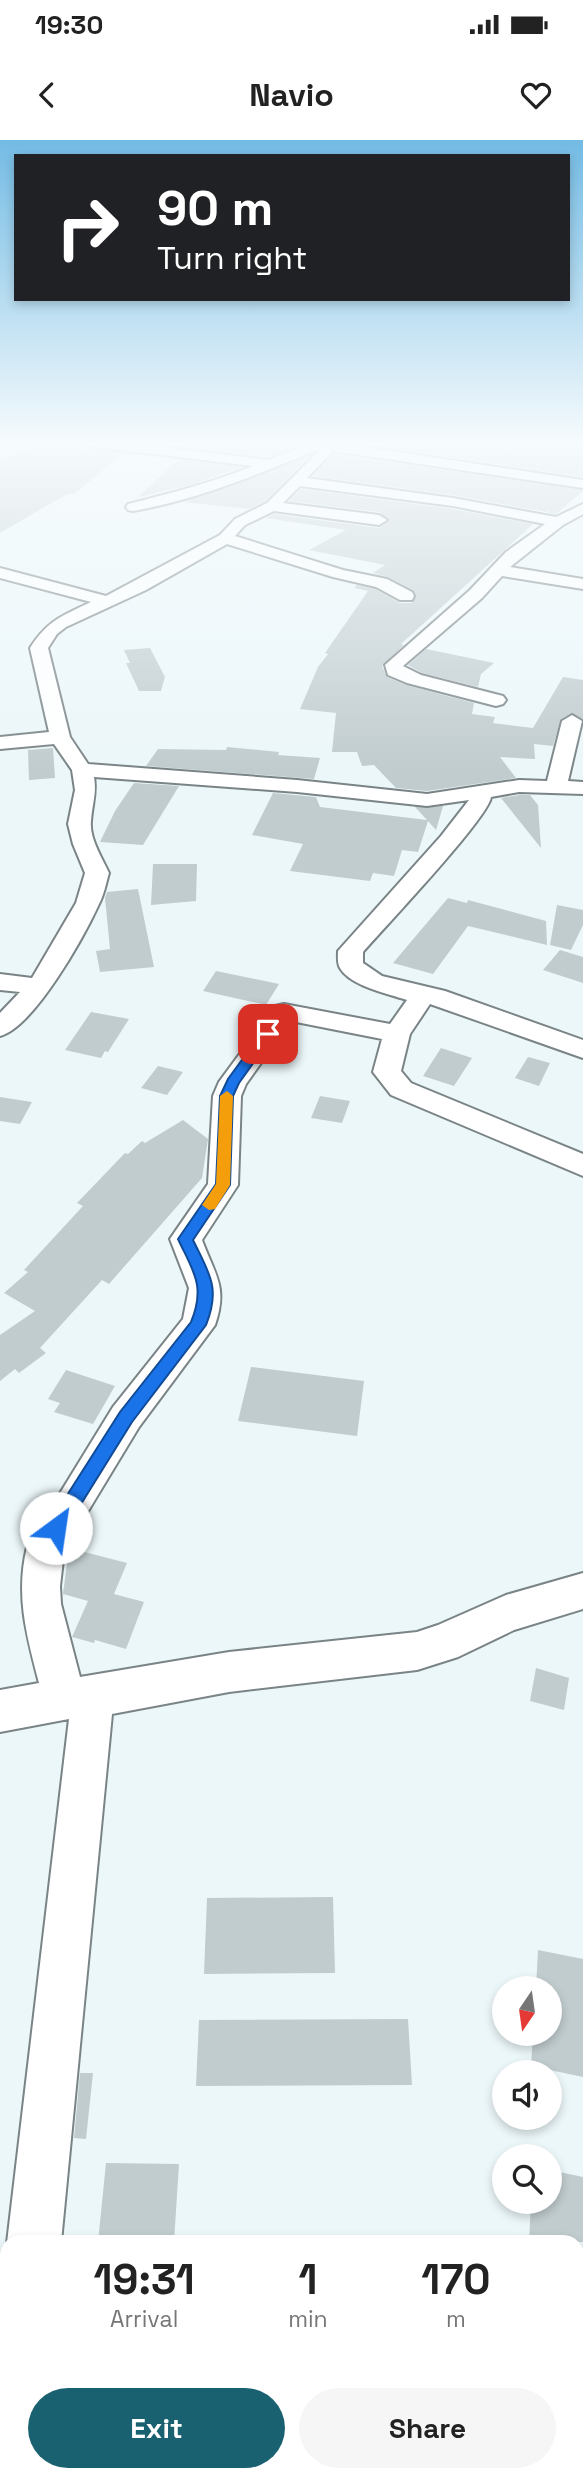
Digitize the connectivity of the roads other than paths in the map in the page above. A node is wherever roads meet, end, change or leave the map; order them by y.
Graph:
1 (202, 551) edge
2 (267, 551) edge
3 (521, 551) edge
4 (497, 570) junction
5 (0, 573) edge
6 (583, 583) edge
7 (406, 596) dead end
8 (107, 601) junction
9 (496, 700) dead end
10 (572, 721) dead end
11 (60, 737) junction
12 (0, 743) edge
13 (82, 770) junction
14 (557, 785) junction
15 (583, 788) edge
16 (481, 792) junction
17 (0, 982) edge
18 (40, 987) junction
19 (423, 996) junction
20 (0, 1028) edge
21 (397, 1034) junction
22 (583, 1049) edge
23 (583, 1166) edge
24 (583, 1591) edge
25 (79, 1698) junction
26 (0, 1711) edge
27 (35, 2235) edge

1 - 8 street
2 - 7 street
3 - 4 street
4 - 6 street
4 - 9 street
5 - 8 street
8 - 11 street
10 - 14 street
11 - 12 street
11 - 13 street
13 - 16 street
13 - 18 street
14 - 15 street
14 - 16 street
16 - 19 street
17 - 18 street
18 - 20 street
19 - 21 street
19 - 22 street
21 - 23 street
21 - 25 street
24 - 25 street
25 - 26 street
25 - 27 street

